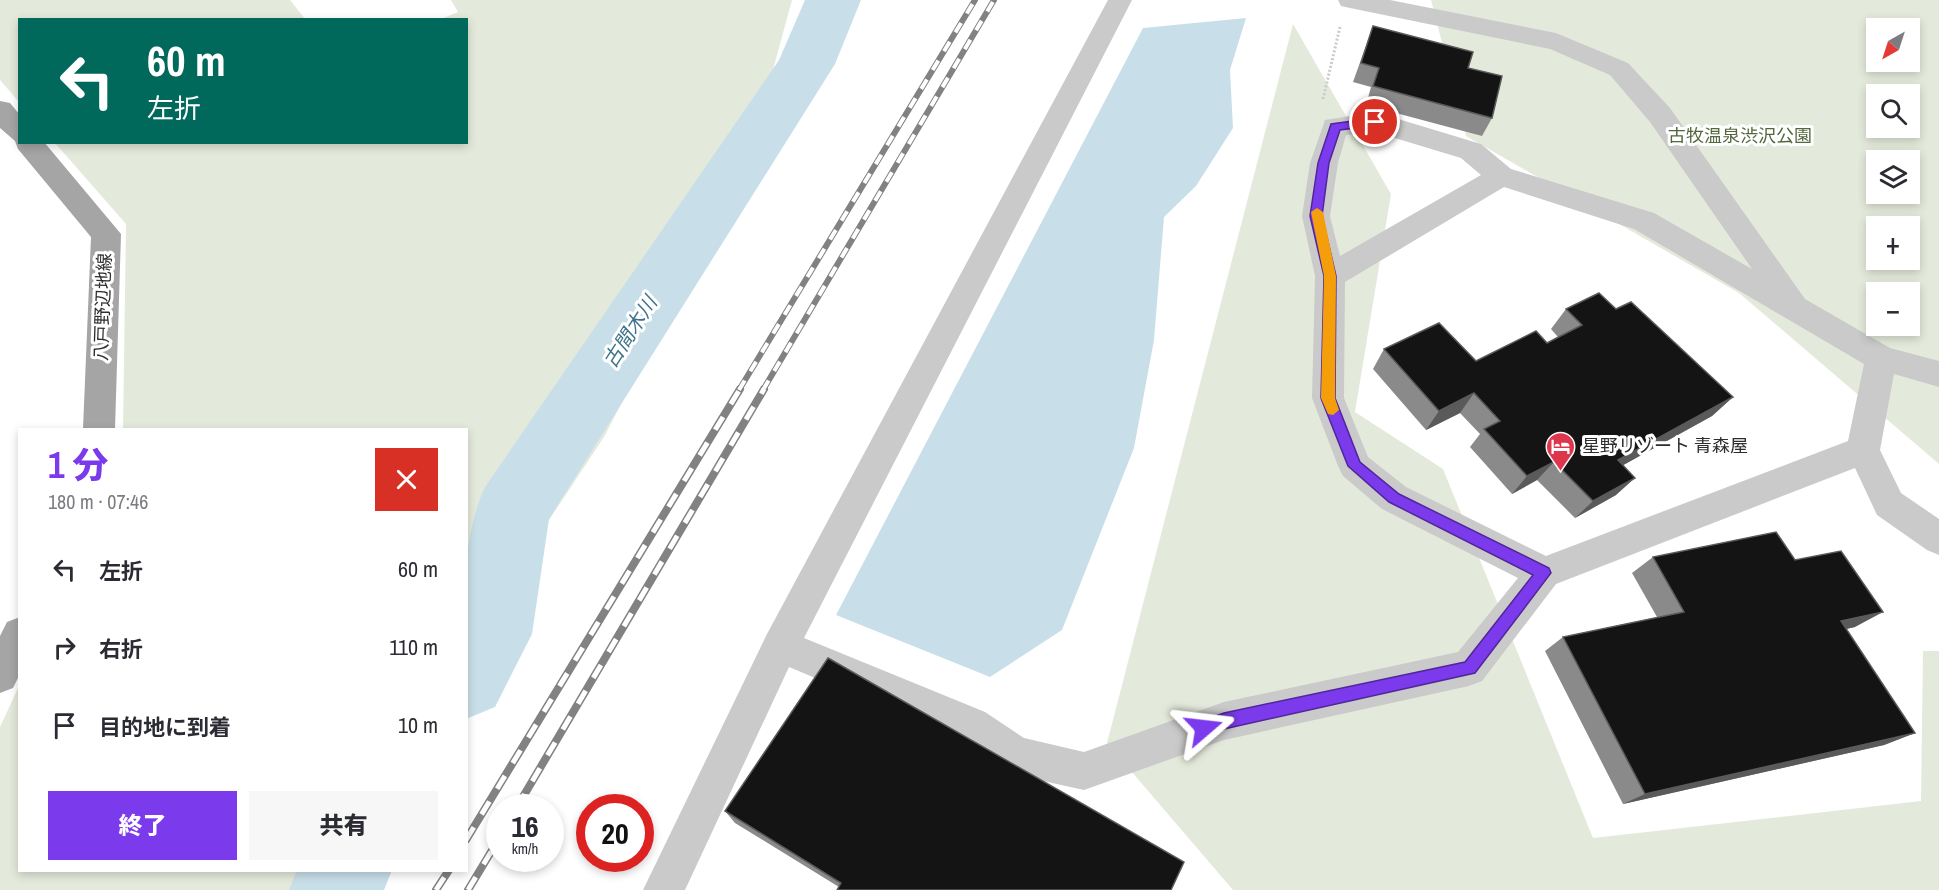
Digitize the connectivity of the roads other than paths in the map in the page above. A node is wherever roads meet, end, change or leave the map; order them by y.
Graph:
1 (1120, 0) edge
2 (1346, 11) edge
3 (0, 110) edge
4 (18, 131) edge
5 (29, 144) edge
6 (1501, 176) junction
7 (1330, 276) junction
8 (1798, 312) junction
9 (1881, 358) junction
10 (1939, 374) edge
11 (99, 428) edge
12 (1863, 450) junction
13 (1939, 539) edge
14 (1544, 573) junction
15 (18, 638) edge
16 (780, 646) junction
17 (0, 675) edge
18 (664, 890) edge

1 - 16 lane
2 - 8 lane
3 - 4 main road
5 - 11 main road, 八戸野辺地線
6 - 7 lane
6 - 7 lane
6 - 8 lane
7 - 14 lane
8 - 9 lane
9 - 10 lane
9 - 12 lane
12 - 13 lane
12 - 14 lane
14 - 16 lane
15 - 17 main road
16 - 18 lane

